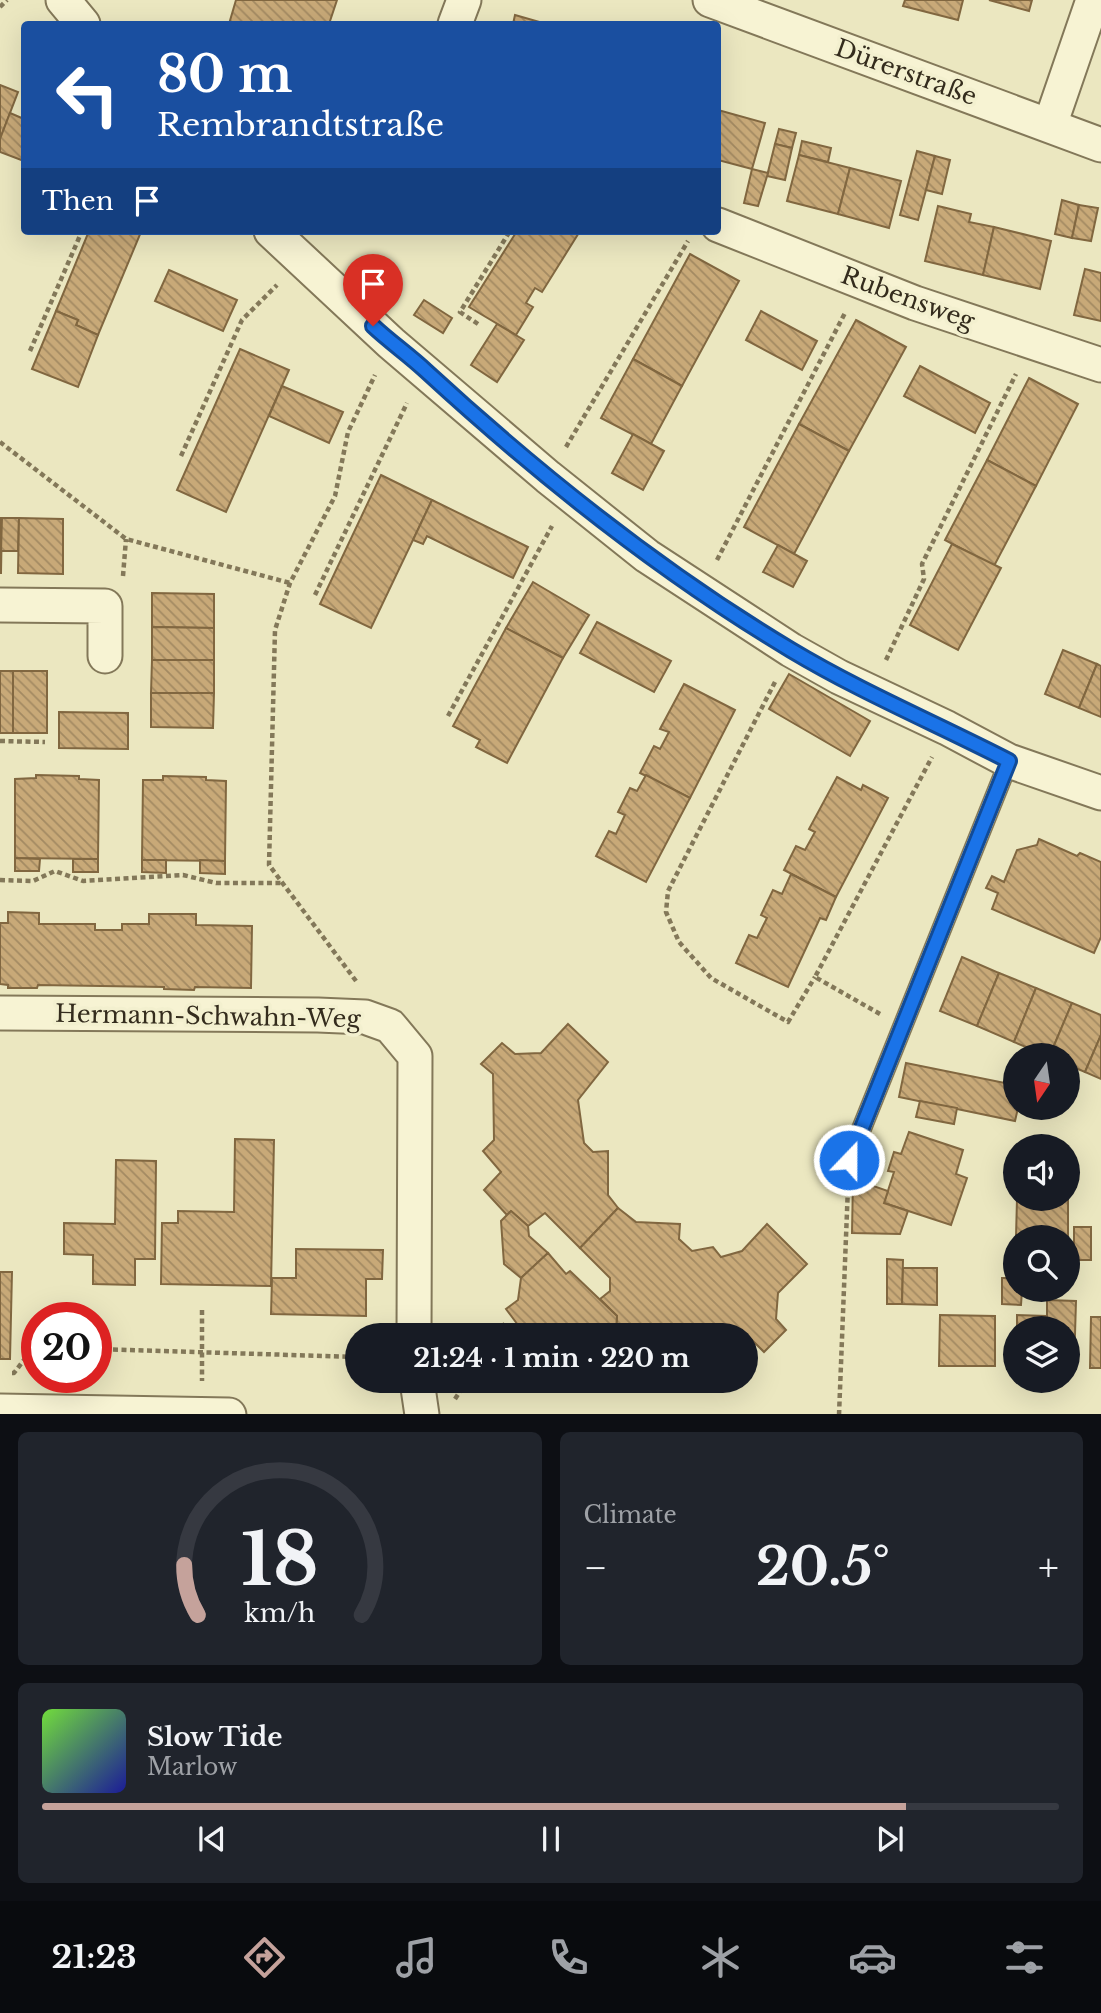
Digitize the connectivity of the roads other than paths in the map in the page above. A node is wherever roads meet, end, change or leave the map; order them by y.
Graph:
1 (63, 0) edge
2 (464, 0) edge
3 (710, 0) edge
4 (1093, 0) edge
5 (80, 21) edge
6 (455, 21) edge
7 (1050, 125) junction
8 (1101, 145) edge
9 (721, 226) edge
10 (276, 235) edge
11 (1101, 365) edge
12 (0, 605) edge
13 (105, 656) dead end
14 (1009, 761) junction
15 (1101, 793) edge
16 (0, 1013) edge
17 (849, 1160) road end
18 (414, 1323) edge
19 (419, 1393) edge
20 (0, 1410) edge
21 (216, 1414) edge
22 (422, 1414) edge

1 - 5 street
2 - 6 street
3 - 7 street, Dürerstraße
4 - 7 street
7 - 8 street, Dürerstraße
9 - 11 street, Rubensweg
10 - 14 street
12 - 13 street
14 - 15 street
14 - 17 lane
16 - 18 street, Hermann-Schwahn-Weg
19 - 22 street
20 - 21 street

